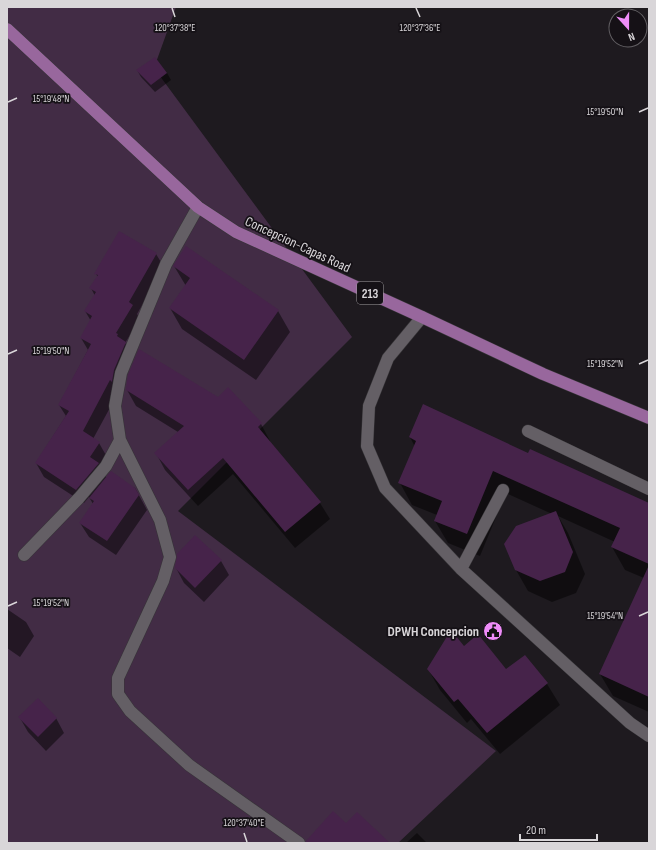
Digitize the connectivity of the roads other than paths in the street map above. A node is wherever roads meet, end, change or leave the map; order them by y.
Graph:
1 (7, 29) edge
2 (198, 208) junction
3 (422, 316) junction
4 (649, 418) edge
5 (528, 431) dead end
6 (120, 440) junction
7 (649, 489) edge
8 (503, 490) dead end
9 (24, 555) dead end
10 (461, 569) junction
11 (649, 735) edge
12 (299, 843) edge

1 - 2 main road, Concepcion-Capas Road / 213
2 - 3 main road, Concepcion-Capas Road / 213
2 - 6 street
3 - 4 main road, Concepcion-Capas Road / 213
3 - 10 street
5 - 7 street
6 - 9 street
6 - 12 street
8 - 10 street
10 - 11 street

